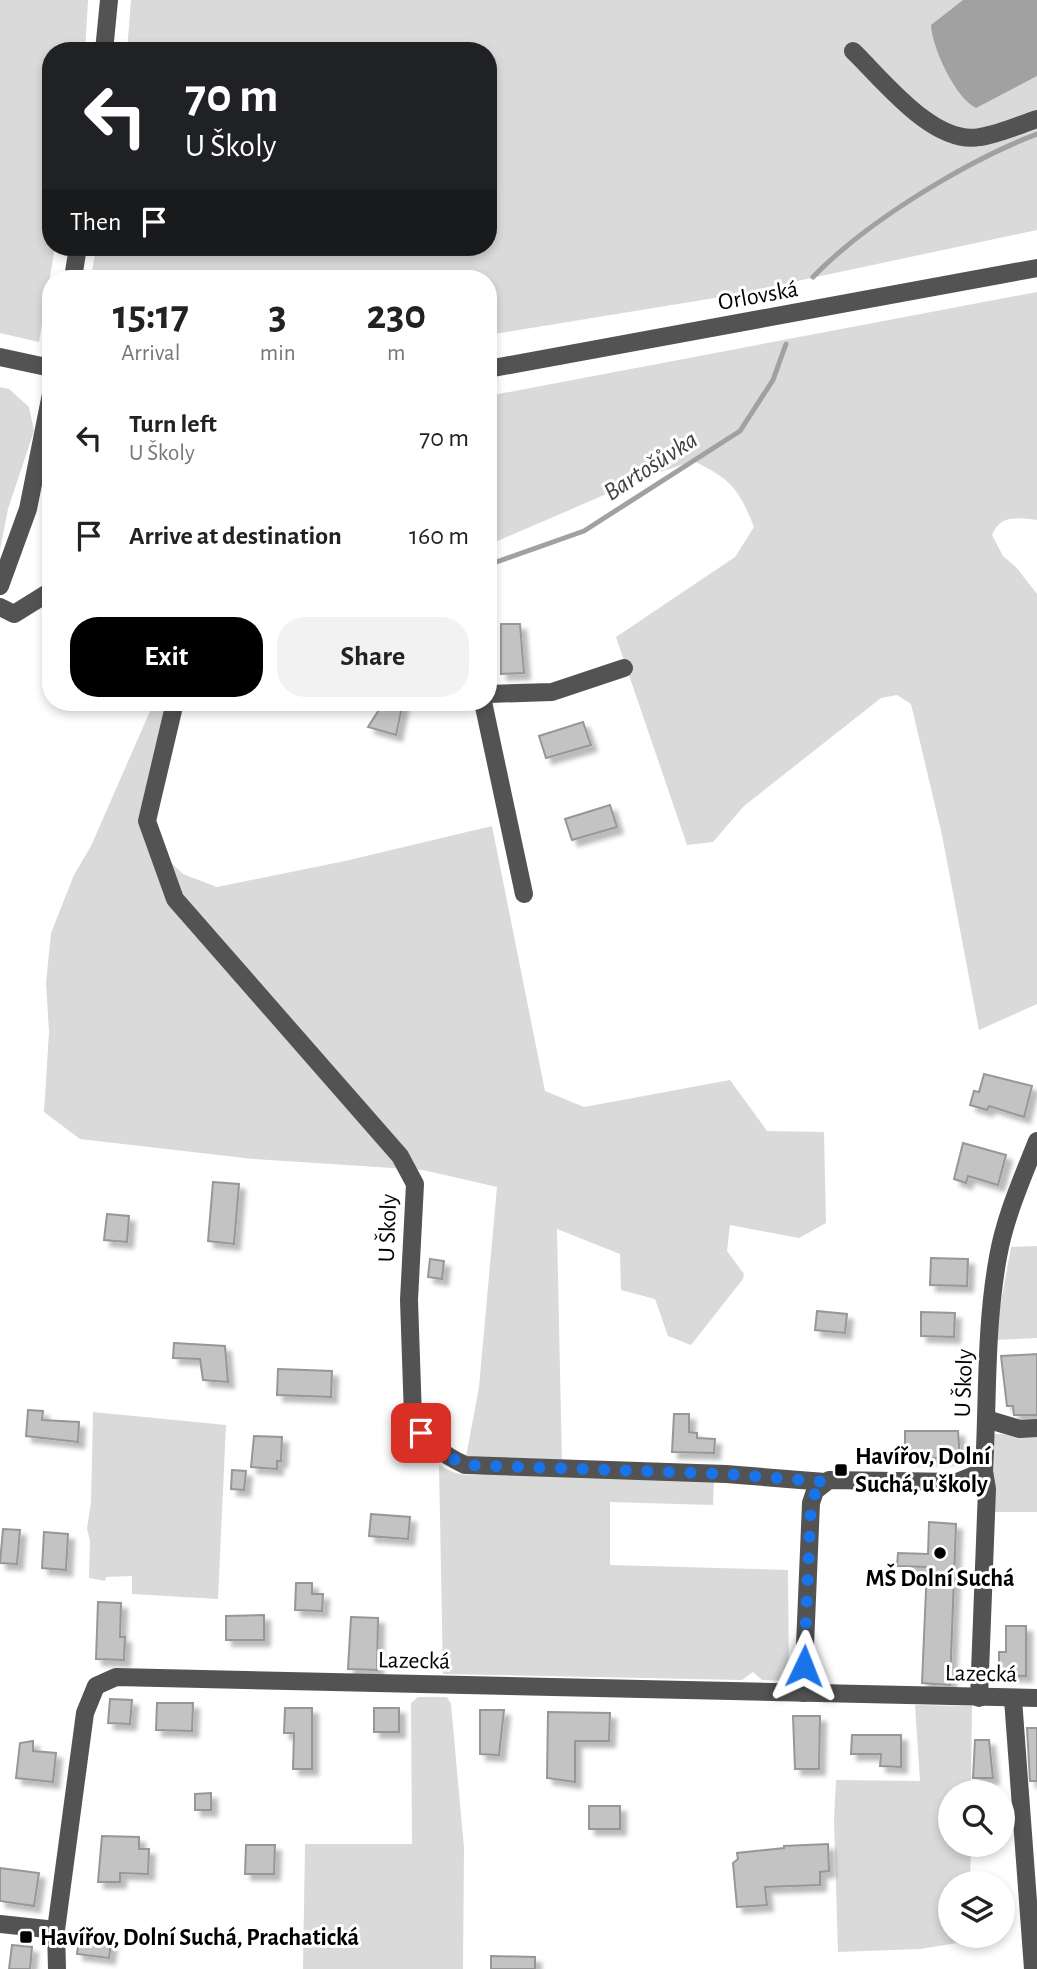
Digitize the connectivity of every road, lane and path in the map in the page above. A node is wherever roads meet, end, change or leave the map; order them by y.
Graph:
1 (109, 0) edge
2 (105, 42) edge
3 (853, 51) dead end
4 (1037, 119) edge
5 (1037, 268) edge
6 (0, 357) edge
7 (42, 366) edge
8 (497, 367) edge
9 (42, 439) edge
10 (0, 586) edge
11 (42, 597) edge
12 (0, 607) edge
13 (624, 668) dead end
14 (497, 694) edge
15 (173, 711) edge
16 (485, 711) edge
17 (524, 894) dead end
18 (1037, 1141) edge
19 (986, 1419) junction
20 (1037, 1428) edge
21 (984, 1471) junction
22 (825, 1482) junction
23 (803, 1693) junction
24 (979, 1698) junction
25 (1013, 1699) junction
26 (1037, 1699) edge
27 (0, 1924) edge
28 (55, 1930) junction
29 (1033, 1960) edge
30 (57, 1969) edge

1 - 2 street
3 - 4 street
5 - 8 street, Orlovská
6 - 7 street
9 - 10 street
11 - 12 street
13 - 14 street
15 - 22 street, U Školy
16 - 17 street
18 - 19 street, U Školy
19 - 20 street
19 - 21 street, U Školy
21 - 22 street, U Školy
21 - 24 street
22 - 23 street
23 - 24 street, Lazecká
23 - 28 street, Lazecká
24 - 25 street, Lazecká
25 - 26 street, Lazecká
25 - 29 street
27 - 28 street
28 - 30 street, Lazecká

